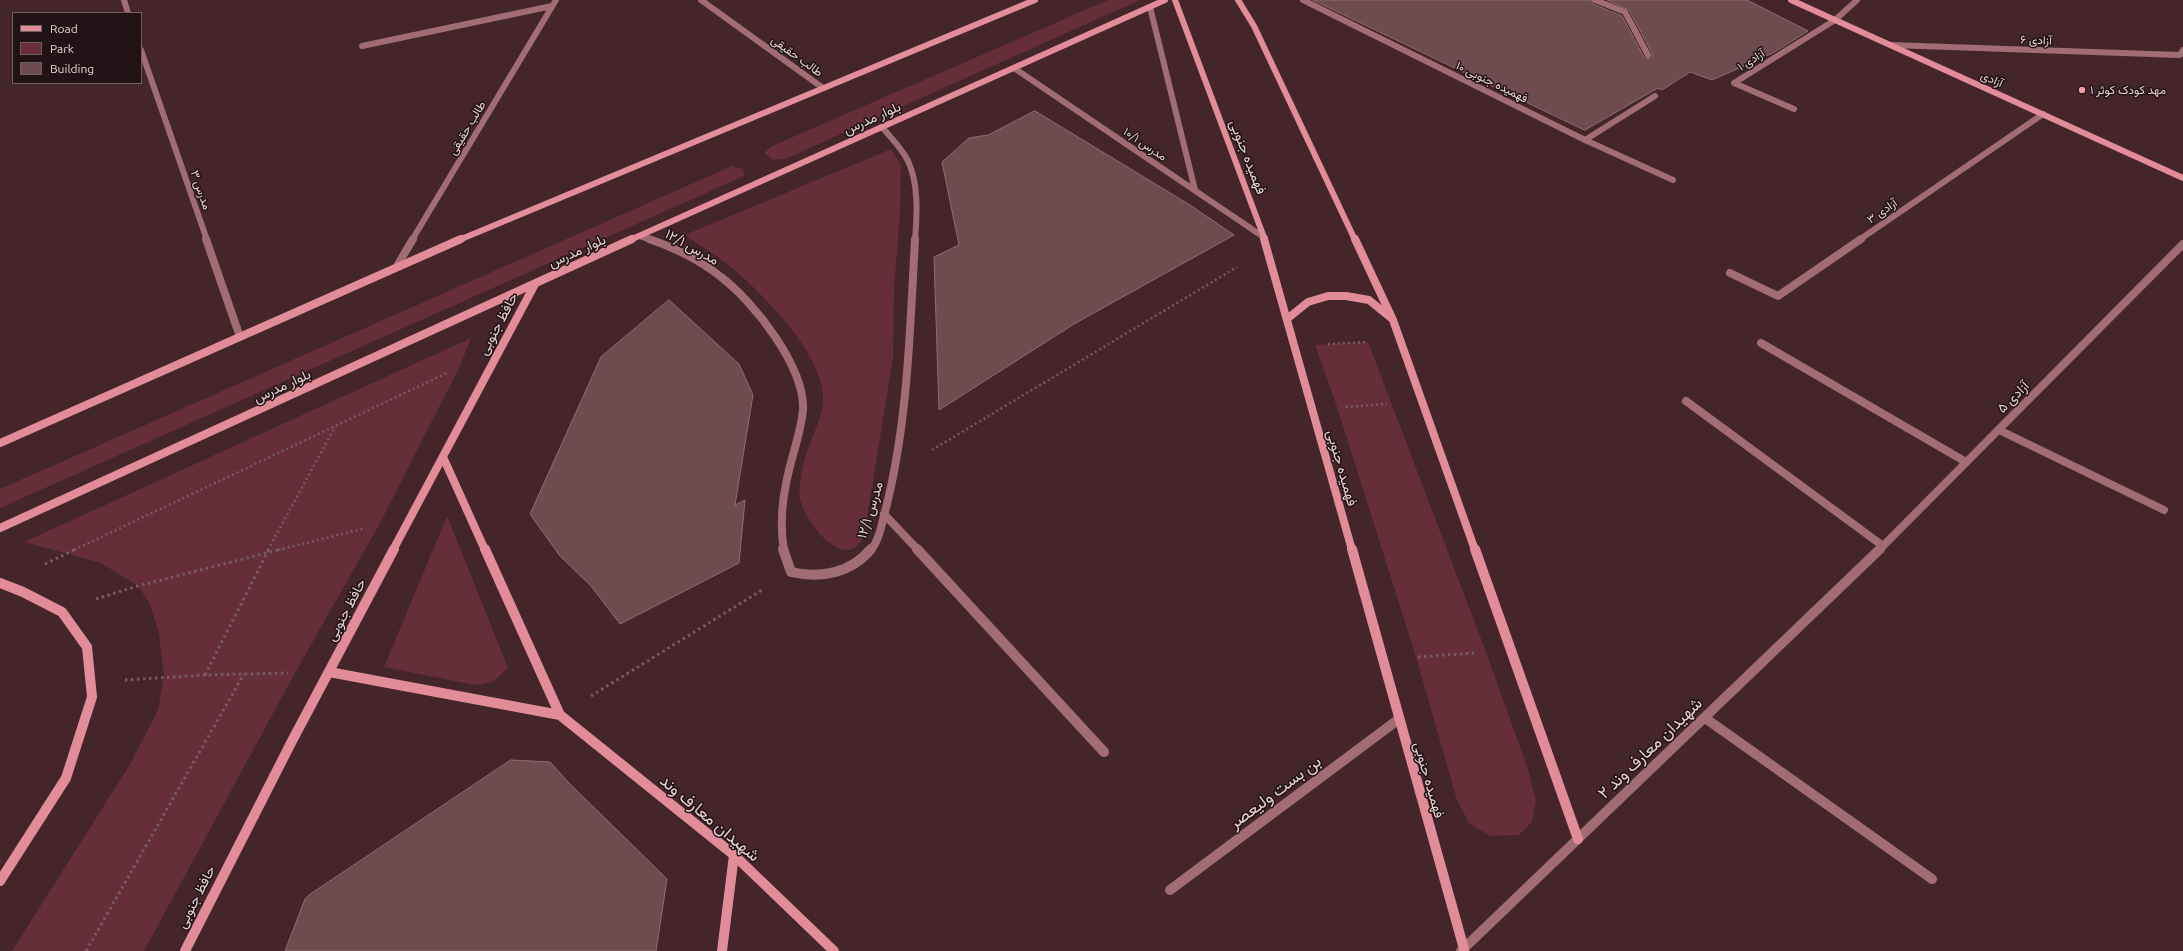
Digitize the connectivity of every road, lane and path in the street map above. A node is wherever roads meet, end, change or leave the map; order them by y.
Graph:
1 (124, 0) edge
2 (556, 0) edge
3 (701, 0) edge
4 (1035, 0) edge
5 (1165, 0) edge
6 (1175, 0) edge
7 (1238, 0) edge
8 (1303, 0) edge
9 (1595, 0) edge
10 (1792, 0) edge
11 (1857, 0) edge
12 (552, 6) junction
13 (1150, 7) junction
14 (128, 12) edge
15 (1835, 20) junction
16 (1891, 45) junction
17 (362, 46) dead end
18 (2181, 52) edge
19 (142, 53) edge
20 (1648, 55) dead end
21 (1014, 68) junction
22 (823, 88) junction
23 (1655, 96) dead end
24 (1794, 109) dead end
25 (2043, 114) junction
26 (882, 127) junction
27 (1585, 140) junction
28 (2183, 178) edge
29 (1673, 180) dead end
30 (1195, 190) junction
31 (639, 236) junction
32 (1265, 238) junction
33 (2183, 244) edge
34 (1268, 249) junction
35 (397, 266) junction
36 (1730, 273) dead end
37 (535, 284) junction
38 (1287, 319) junction
39 (1393, 320) junction
40 (240, 337) junction
41 (1368, 342) dead end
42 (1762, 343) dead end
43 (1323, 345) dead end
44 (452, 371) dead end
45 (1686, 401) dead end
46 (1390, 404) dead end
47 (1345, 407) dead end
48 (335, 426) junction
49 (1999, 430) junction
50 (0, 443) edge
51 (443, 456) junction
52 (1966, 462) junction
53 (895, 472) junction
54 (2164, 510) dead end
55 (884, 514) junction
56 (372, 526) dead end
57 (0, 528) edge
58 (1883, 546) junction
59 (266, 554) junction
60 (65, 555) dead end
61 (1862, 568) joint
62 (791, 572) junction
63 (0, 583) edge
64 (60, 611) junction
65 (1478, 652) dead end
66 (1416, 657) dead end
67 (329, 672) junction
68 (295, 673) dead end
69 (244, 674) junction
70 (205, 675) junction
71 (91, 683) junction
72 (560, 715) junction
73 (1705, 718) junction
74 (1399, 719) junction
75 (1104, 752) dead end
76 (1578, 839) junction
77 (734, 855) junction
78 (1932, 879) dead end
79 (0, 881) edge
80 (1170, 890) dead end
81 (1463, 950) edge
82 (86, 951) edge
83 (185, 951) edge
84 (722, 951) edge
85 (834, 951) edge

1 - 14 street
2 - 12 street, طالب حقیقی
3 - 22 street, طالب حقیقی
4 - 22 street
5 - 13 street, بلوار مدرس
6 - 32 street, فهمیده جنوبی
7 - 39 street
8 - 27 street, فهمیده جنوبی ۱۰
9 - 20 street
10 - 15 street, آزادی
11 - 15 street
12 - 17 street
12 - 35 street, طالب حقیقی
13 - 21 street, بلوار مدرس
13 - 30 street
15 - 16 street, آزادی
15 - 24 street, آزادی ۱
16 - 18 street, آزادی ۶
16 - 25 street, آزادی
19 - 40 street, مدرس ۳
21 - 26 street, بلوار مدرس
21 - 30 street, مدرس ۱۰/۱
22 - 35 street
23 - 27 street
25 - 28 street, آزادی
25 - 36 street, آزادی ۳
26 - 31 street, بلوار مدرس
26 - 53 street, مدرس ۱۲/۱
27 - 29 street, فهمیده جنوبی ۱۰
30 - 32 street, مدرس ۱۰/۱
31 - 37 street, بلوار مدرس
31 - 62 street, مدرس ۱۲/۱
32 - 34 street, فهمیده جنوبی
33 - 49 street, آزادی ۵
34 - 38 street, فهمیده جنوبی
34 - 53 path
35 - 40 street
37 - 51 street, حافظ جنوبی
37 - 57 street, بلوار مدرس
38 - 39 street
38 - 74 street, فهمیده جنوبی
39 - 76 street
40 - 50 street
41 - 43 path
42 - 52 street
44 - 48 path
45 - 58 street
46 - 47 path
48 - 59 path
48 - 60 path
49 - 52 street, آزادی ۵
49 - 54 street
51 - 67 street, حافظ جنوبی
51 - 72 street
52 - 58 street, آزادی ۵
53 - 55 street, مدرس ۱۲/۱
55 - 62 street, مدرس ۱۲/۱
55 - 75 street
56 - 59 path
58 - 61 street, آزادی ۵
59 - 64 path
59 - 70 path
61 - 73 street, شهیدان معارف وند ۲
62 - 72 path
63 - 64 street
64 - 71 street
65 - 66 path
67 - 72 street
67 - 83 street, حافظ جنوبی
68 - 69 path
69 - 70 path
69 - 82 path
70 - 71 path
71 - 79 street
72 - 77 street, شهیدان معارف وند
73 - 76 street, شهیدان معارف وند ۲
73 - 78 street
74 - 80 street, بن بست ولیعصر
74 - 81 street, فهمیده جنوبی
76 - 81 street, شهیدان معارف وند ۲
77 - 84 street
77 - 85 street, شهیدان معارف وند

